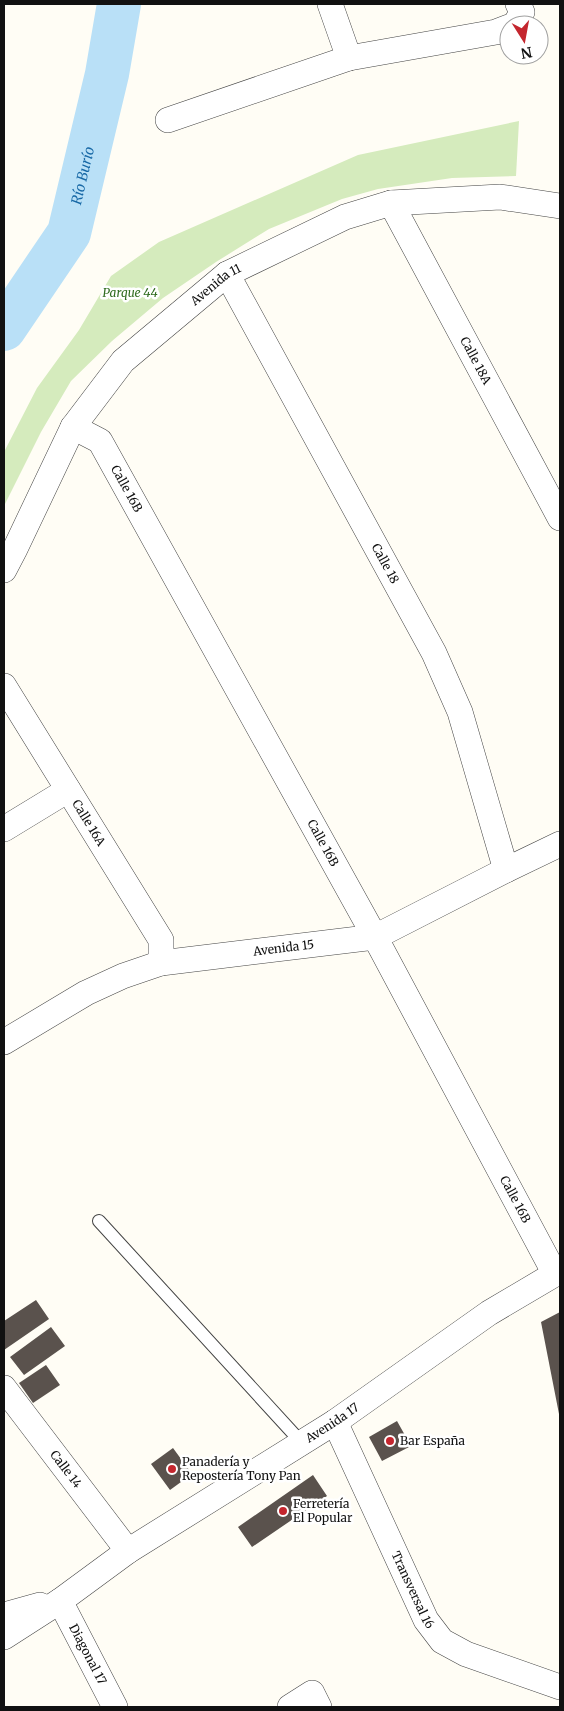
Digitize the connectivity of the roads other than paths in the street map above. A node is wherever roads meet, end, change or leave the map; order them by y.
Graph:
1 (330, 4) edge
2 (499, 31) edge
3 (349, 58) junction
4 (168, 120) dead end
5 (391, 203) junction
6 (560, 206) edge
7 (227, 274) junction
8 (73, 427) junction
9 (560, 518) edge
10 (4, 570) edge
11 (4, 686) edge
12 (68, 790) junction
13 (4, 829) edge
14 (560, 844) edge
15 (506, 870) junction
16 (375, 936) junction
17 (162, 963) junction
18 (4, 1042) edge
19 (99, 1221) dead end
20 (558, 1272) edge
21 (8, 1403) edge
22 (335, 1422) junction
23 (302, 1443) junction
24 (128, 1551) junction
25 (60, 1601) junction
26 (4, 1614) edge
27 (4, 1637) edge
28 (560, 1688) edge
29 (315, 1700) edge
30 (115, 1707) edge
31 (290, 1707) edge

1 - 3 street
2 - 3 street
3 - 4 street
5 - 6 street, Avenida 11
5 - 7 street, Avenida 11
5 - 9 street, Calle 18A
7 - 8 street, Avenida 11
7 - 15 street, Calle 18
8 - 10 street, Avenida 11
8 - 16 street, Calle 16B
11 - 12 street, Calle 16A
12 - 13 street
12 - 17 street, Calle 16A
14 - 15 street, Avenida 15
15 - 16 street, Avenida 15
16 - 17 street, Avenida 15
16 - 20 street, Calle 16B
17 - 18 street, Avenida 15
19 - 23 lane
20 - 22 street, Avenida 17
21 - 24 street, Calle 14
22 - 23 street, Avenida 17
22 - 28 street, Transversal 16
23 - 24 street, Avenida 17
24 - 25 street, Avenida 17
25 - 26 street
25 - 27 street, Avenida 17
25 - 30 street, Diagonal 17
29 - 31 street

